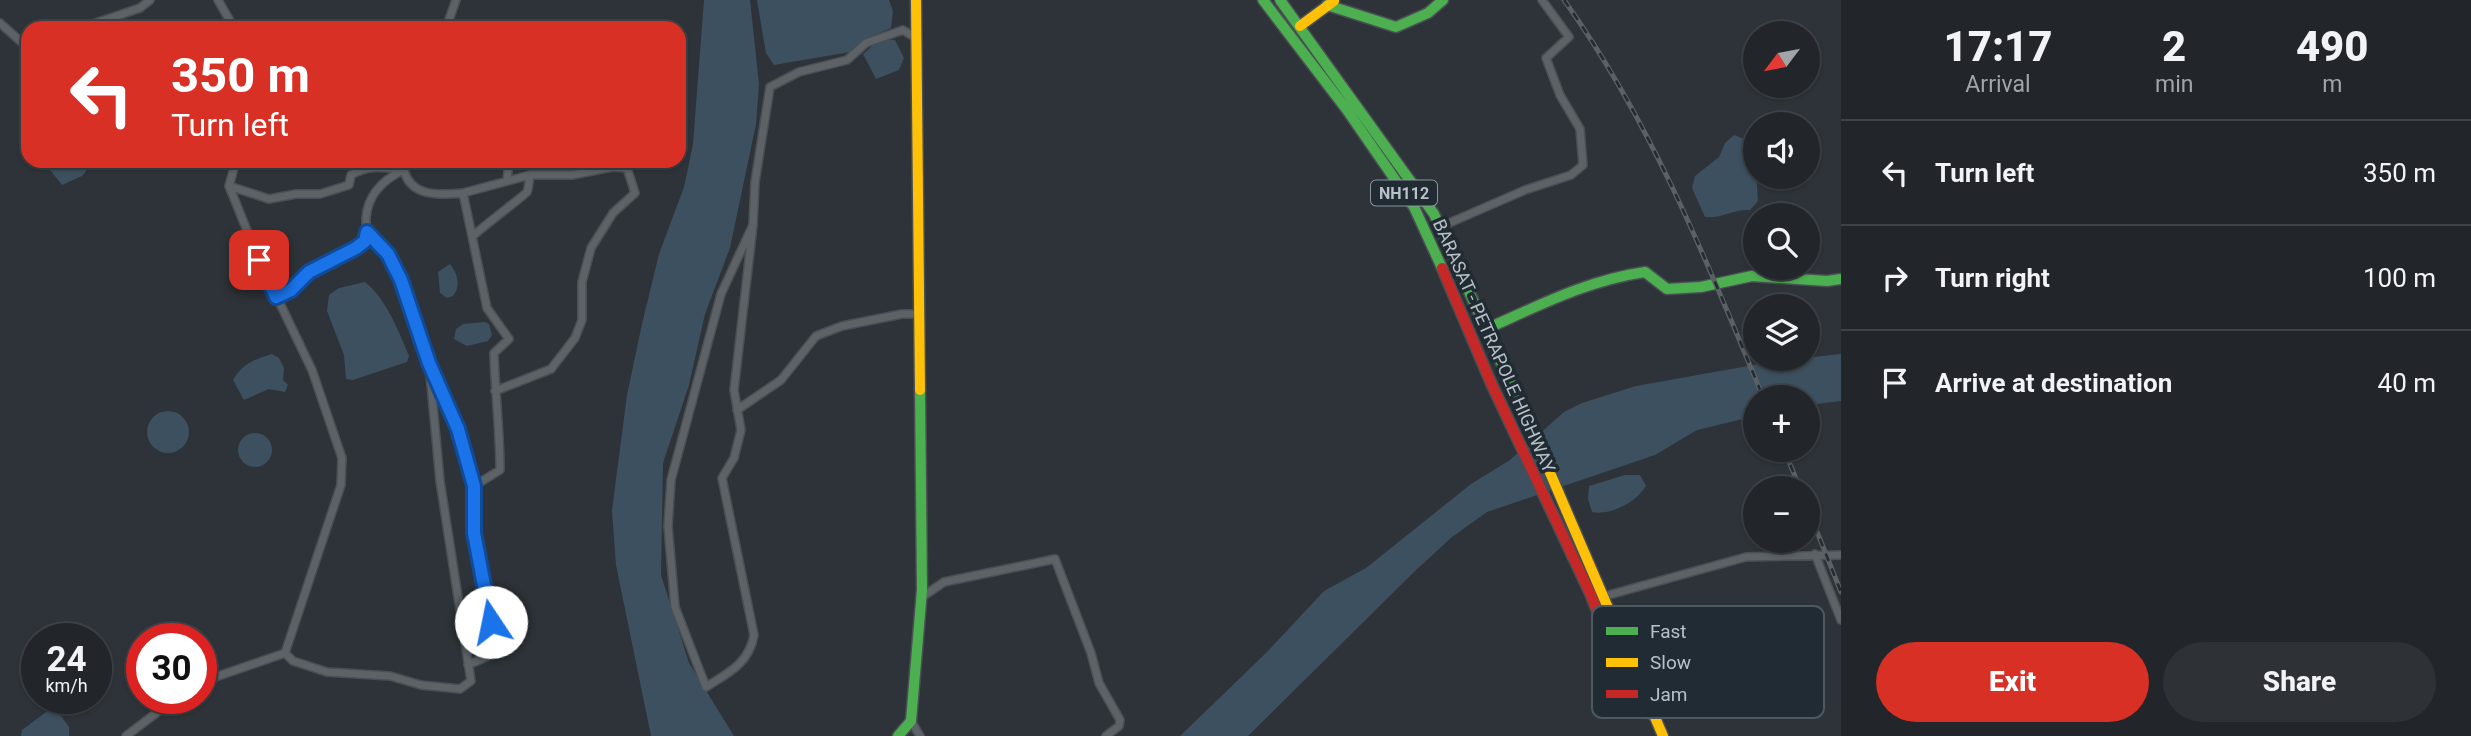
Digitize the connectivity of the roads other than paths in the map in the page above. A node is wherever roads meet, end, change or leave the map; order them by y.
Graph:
1 (150, 0) edge
2 (218, 0) edge
3 (456, 0) edge
4 (916, 0) edge
5 (1262, 0) edge
6 (1280, 0) edge
7 (1443, 0) edge
8 (1542, 0) edge
9 (1331, 2) edge
10 (102, 21) edge
11 (230, 21) edge
12 (448, 21) edge
13 (0, 23) edge
14 (1300, 26) junction
15 (916, 38) junction
16 (21, 42) edge
17 (234, 168) edge
18 (372, 168) edge
19 (386, 168) edge
20 (508, 168) edge
21 (607, 168) edge
22 (627, 168) edge
23 (403, 170) junction
24 (530, 175) junction
25 (507, 181) junction
26 (229, 186) junction
27 (463, 193) junction
28 (753, 225) junction
29 (1440, 228) junction
30 (367, 232) junction
31 (473, 236) junction
32 (1841, 279) edge
33 (276, 297) junction
34 (920, 314) junction
35 (1486, 330) junction
36 (429, 363) junction
37 (495, 391) junction
38 (737, 410) junction
39 (474, 486) junction
40 (1815, 554) junction
41 (1841, 555) edge
42 (1605, 596) junction
43 (921, 598) junction
44 (1593, 606) edge
45 (1609, 606) edge
46 (1841, 620) edge
47 (285, 653) junction
48 (468, 665) junction
49 (217, 676) edge
50 (155, 714) edge
51 (1654, 718) edge
52 (1657, 718) edge
53 (911, 721) junction
54 (1660, 725) junction
55 (126, 736) edge
56 (898, 736) edge
57 (920, 736) edge
58 (1106, 736) edge
59 (1663, 736) edge

1 - 10 street
2 - 11 street
3 - 12 street
4 - 15 main road
5 - 44 main road, BARASAT - PETRAPOLE HIGHWAY / NH112
6 - 14 main road, BARASAT - PETRAPOLE HIGHWAY / NH112
7 - 9 main road
8 - 29 street
9 - 14 main road
13 - 16 street
14 - 29 main road, BARASAT - PETRAPOLE HIGHWAY / NH112
15 - 28 street
15 - 34 main road
17 - 26 street
18 - 26 street
19 - 23 street
20 - 25 street
21 - 24 street
22 - 37 street
23 - 27 street
23 - 30 street
24 - 25 street
24 - 31 street
25 - 27 street
26 - 33 street
27 - 31 street
28 - 38 street
28 - 38 street
29 - 35 main road, BARASAT - PETRAPOLE HIGHWAY / NH112
30 - 33 street
30 - 36 street
31 - 37 street
32 - 35 main road
33 - 47 street
34 - 38 street
34 - 43 main road
35 - 42 main road, BARASAT - PETRAPOLE HIGHWAY / NH112
36 - 39 street
36 - 48 street
37 - 39 street
39 - 48 street
40 - 41 street
40 - 42 street
40 - 46 street
42 - 45 main road, BARASAT - PETRAPOLE HIGHWAY / NH112
43 - 53 main road
43 - 58 street
47 - 48 street
47 - 49 street
50 - 55 street
51 - 54 main road, BARASAT - PETRAPOLE HIGHWAY / NH112
52 - 54 main road, BARASAT - PETRAPOLE HIGHWAY / NH112
53 - 56 main road
53 - 57 street
54 - 59 main road, BARASAT - PETRAPOLE HIGHWAY / NH112

